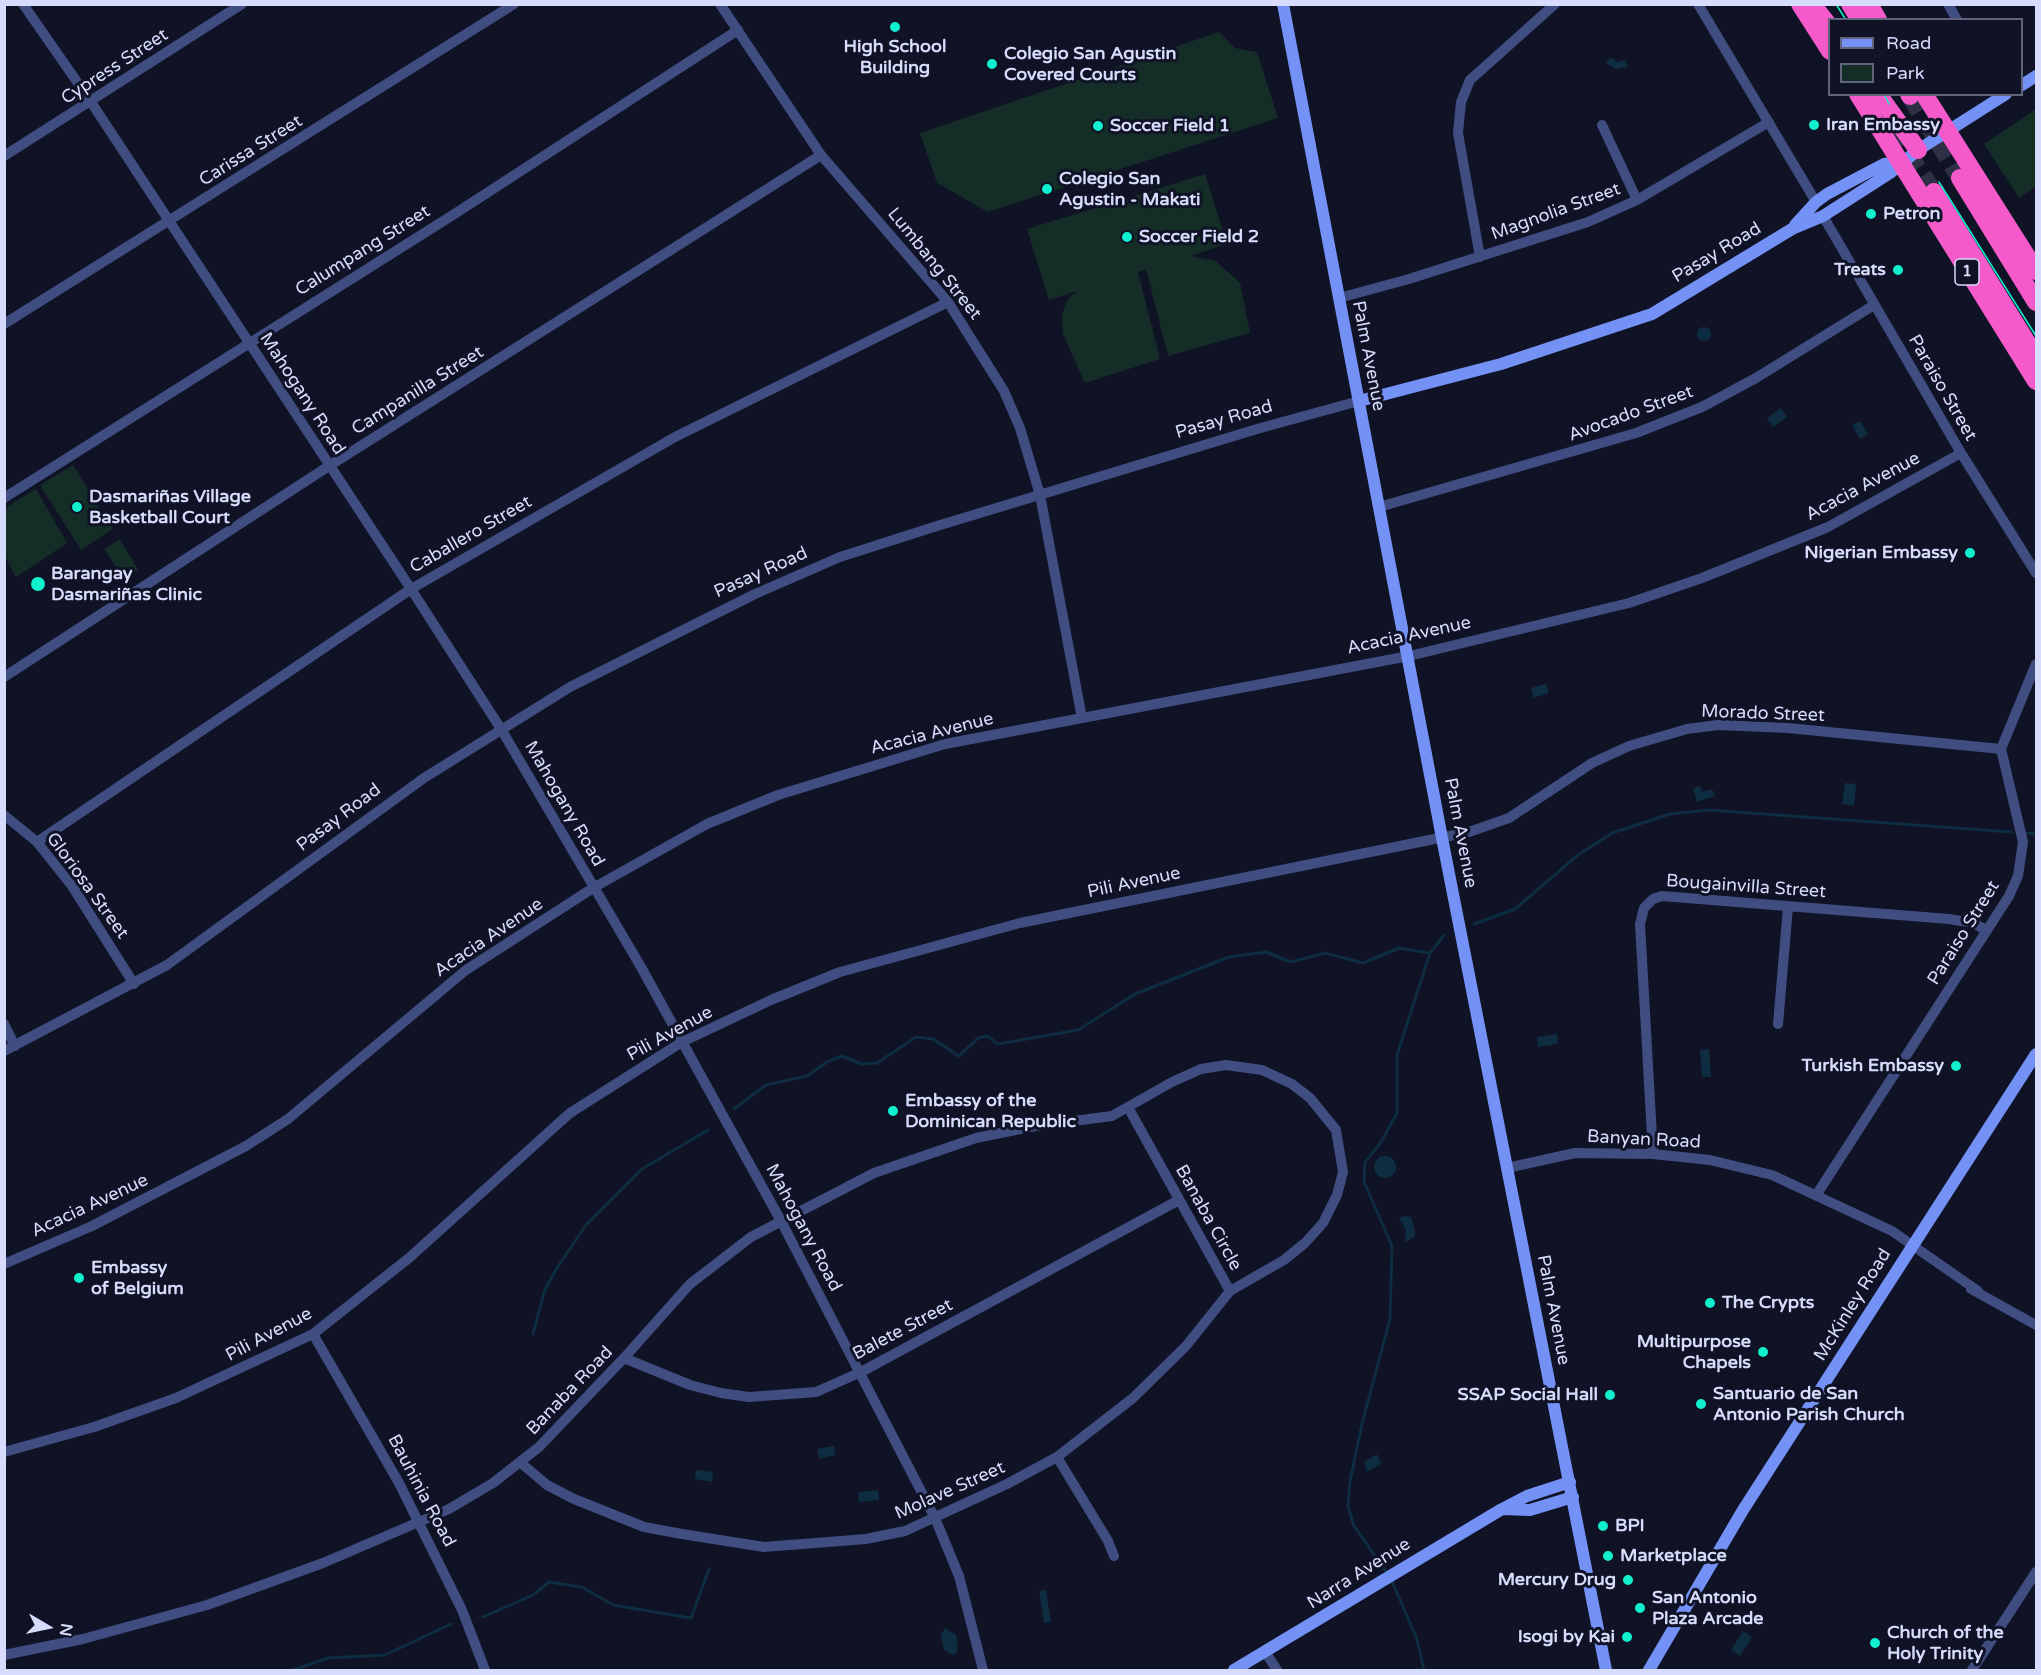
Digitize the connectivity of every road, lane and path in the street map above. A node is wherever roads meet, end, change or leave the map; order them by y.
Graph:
1 (23, 4) edge
2 (242, 4) edge
3 (514, 4) edge
4 (720, 4) edge
5 (1555, 4) edge
6 (1698, 4) edge
7 (1800, 4) edge
8 (1812, 4) edge
9 (1850, 4) edge
10 (1862, 4) edge
11 (1869, 4) edge
12 (1948, 4) edge
13 (1284, 5) edge
14 (1859, 18) edge
15 (1870, 18) edge
16 (1877, 18) edge
17 (1956, 18) edge
18 (1828, 24) edge
19 (738, 30) junction
20 (1828, 48) edge
21 (2037, 76) edge
22 (2023, 84) edge
23 (1859, 96) edge
24 (1879, 96) edge
25 (1915, 96) edge
26 (2003, 96) edge
27 (91, 102) junction
28 (1769, 122) junction
29 (1602, 125) dead end
30 (1948, 130) junction
31 (1918, 150) junction
32 (821, 155) junction
33 (4, 156) edge
34 (1900, 162) junction
35 (1960, 178) tunnel mouth
36 (1934, 192) tunnel mouth
37 (1637, 200) junction
38 (1816, 202) junction
39 (1823, 216) junction
40 (169, 222) junction
41 (1792, 229) junction
42 (1480, 257) junction
43 (2037, 271) edge
44 (1339, 298) junction
45 (948, 302) junction
46 (2037, 302) edge
47 (1874, 305) junction
48 (4, 324) edge
49 (248, 342) junction
50 (2037, 357) edge
51 (2037, 381) edge
52 (1359, 401) junction
53 (1961, 453) junction
54 (329, 466) junction
55 (1040, 495) junction
56 (4, 498) edge
57 (1379, 507) junction
58 (2037, 573) edge
59 (411, 589) junction
60 (1409, 656) junction
61 (2037, 664) edge
62 (4, 677) edge
63 (1082, 718) junction
64 (501, 729) junction
65 (2001, 749) junction
66 (4, 815) edge
67 (1442, 838) junction
68 (37, 842) junction
69 (593, 888) junction
70 (1788, 907) junction
71 (1986, 930) junction
72 (134, 984) junction
73 (4, 1024) edge
74 (1778, 1024) dead end
75 (682, 1042) junction
76 (10, 1049) edge
77 (2037, 1054) edge
78 (1129, 1109) junction
79 (1653, 1154) junction
80 (1507, 1168) junction
81 (1817, 1194) junction
82 (1179, 1200) junction
83 (781, 1221) junction
84 (1912, 1245) junction
85 (4, 1264) edge
86 (1230, 1291) junction
87 (2037, 1325) edge
88 (313, 1334) junction
89 (624, 1358) junction
90 (861, 1372) junction
91 (4, 1452) edge
92 (1057, 1457) junction
93 (520, 1463) junction
94 (1570, 1482) junction
95 (1573, 1497) junction
96 (1502, 1509) junction
97 (935, 1518) junction
98 (420, 1523) junction
99 (1114, 1556) dead end
100 (2037, 1572) edge
101 (1266, 1653) junction
102 (4, 1655) edge
103 (1606, 1670) edge
104 (485, 1671) edge
105 (983, 1671) edge
106 (1234, 1671) edge
107 (1277, 1671) edge
108 (1649, 1671) edge
109 (1972, 1671) edge

1 - 27 street, Mahogany Road
2 - 27 street, Cypress Street
3 - 40 street, Carissa Street
4 - 19 street, Lumbang Street
5 - 42 street
6 - 28 street
7 - 20 highway
8 - 18 highway
9 - 14 highway
10 - 15 highway
11 - 16 highway
12 - 17 street
13 - 44 street, Palm Avenue
19 - 32 street, Lumbang Street
19 - 49 street, Calumpang Street
21 - 22 street
23 - 34 highway, 1
24 - 31 highway
25 - 30 highway
26 - 30 street
27 - 33 street, Cypress Street
27 - 40 street, Mahogany Road
28 - 37 street, Magnolia Street
28 - 38 street
29 - 37 street
30 - 31 street
30 - 43 highway
31 - 34 street
32 - 45 street, Lumbang Street
32 - 54 street, Campanilla Street
34 - 38 street, Pasay Road
34 - 39 street, Pasay Road
34 - 51 highway, 1
35 - 46 highway
36 - 50 highway
37 - 42 street, Magnolia Street
38 - 41 street, Pasay Road
39 - 41 street, Pasay Road
39 - 47 street, Paraiso Street
40 - 48 street, Carissa Street
40 - 49 street, Mahogany Road
41 - 52 street, Pasay Road
42 - 44 street, Magnolia Street
44 - 52 street, Palm Avenue
45 - 55 street, Lumbang Street
45 - 59 street, Caballero Street
47 - 53 street, Paraiso Street
47 - 57 street, Avocado Street
49 - 54 street, Mahogany Road
49 - 56 street, Calumpang Street
52 - 55 street, Pasay Road
52 - 57 street, Palm Avenue
53 - 58 street, Paraiso Street
53 - 60 street, Acacia Avenue
54 - 59 street, Mahogany Road
54 - 62 street, Campanilla Street
55 - 63 street, Lumbang Street
55 - 64 street, Pasay Road
57 - 60 street, Palm Avenue
59 - 64 street, Mahogany Road
59 - 68 street, Caballero Street
60 - 63 street, Acacia Avenue
60 - 67 street, Palm Avenue
61 - 65 street
63 - 69 street, Acacia Avenue
64 - 69 street, Mahogany Road
64 - 72 street, Pasay Road
65 - 67 street, Morado Street
65 - 71 street, Paraiso Street
66 - 68 street, Gloriosa Street
67 - 75 street, Pili Avenue
67 - 80 street, Palm Avenue
68 - 72 street, Gloriosa Street
69 - 75 street, Mahogany Road
69 - 85 street, Acacia Avenue
70 - 71 street, Bougainvilla Street
70 - 74 street
70 - 79 street, Bougainvilla Street
71 - 81 street, Paraiso Street
72 - 76 street, Pasay Road
73 - 76 street
75 - 83 street, Mahogany Road
75 - 88 street, Pili Avenue
77 - 84 street, McKinley Road
78 - 82 street, Banaba Circle
78 - 83 street, Banaba Road
78 - 86 street, Banaba Circle
79 - 80 street, Banyan Road
79 - 81 street, Banyan Road
80 - 94 street, Palm Avenue
81 - 84 street, Banyan Road
82 - 86 street, Banaba Circle
82 - 90 street, Balete Street
83 - 89 street, Banaba Road
83 - 90 street, Mahogany Road
84 - 87 street, Banyan Road
84 - 108 street, McKinley Road
86 - 92 street, Molave Street
88 - 91 street, Pili Avenue
88 - 98 street, Bauhinia Road
89 - 90 street, Balete Street
89 - 93 street, Banaba Road
90 - 97 street, Mahogany Road
92 - 97 street, Molave Street
92 - 99 street
93 - 97 street, Molave Street
93 - 98 street, Banaba Road
94 - 95 street, Palm Avenue
94 - 96 street, Narra Avenue
95 - 96 street
95 - 103 street, Palm Avenue
96 - 101 street, Narra Avenue
97 - 105 street, Mahogany Road
98 - 102 street, Banaba Road
98 - 104 street, Bauhinia Road
100 - 109 street
101 - 106 street, Narra Avenue
101 - 107 street

